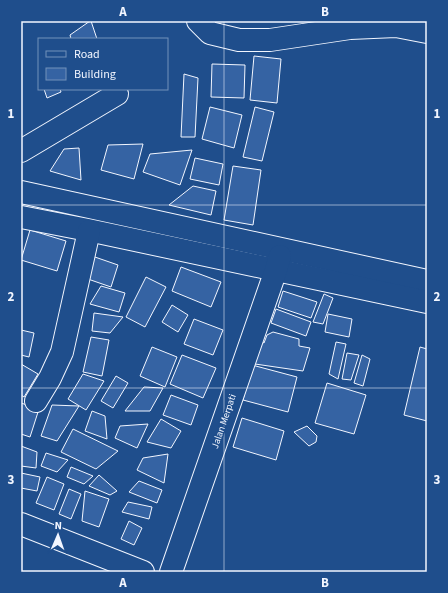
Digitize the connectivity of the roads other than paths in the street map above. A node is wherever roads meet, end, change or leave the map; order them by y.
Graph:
1 (198, 21) edge
2 (350, 24) edge
3 (427, 32) edge
4 (118, 94) dead end
5 (21, 151) edge
6 (21, 192) edge
7 (21, 217) edge
8 (89, 230) junction
9 (279, 260) junction
10 (427, 280) edge
11 (427, 302) edge
12 (36, 402) dead end
13 (21, 524) edge
14 (143, 572) edge
15 (171, 572) edge

1 - 2 street
2 - 3 street
4 - 5 street
6 - 9 street
7 - 8 street
8 - 9 street
8 - 12 street
9 - 10 street
9 - 11 street
9 - 15 street, Jalan Merpati
13 - 14 street

